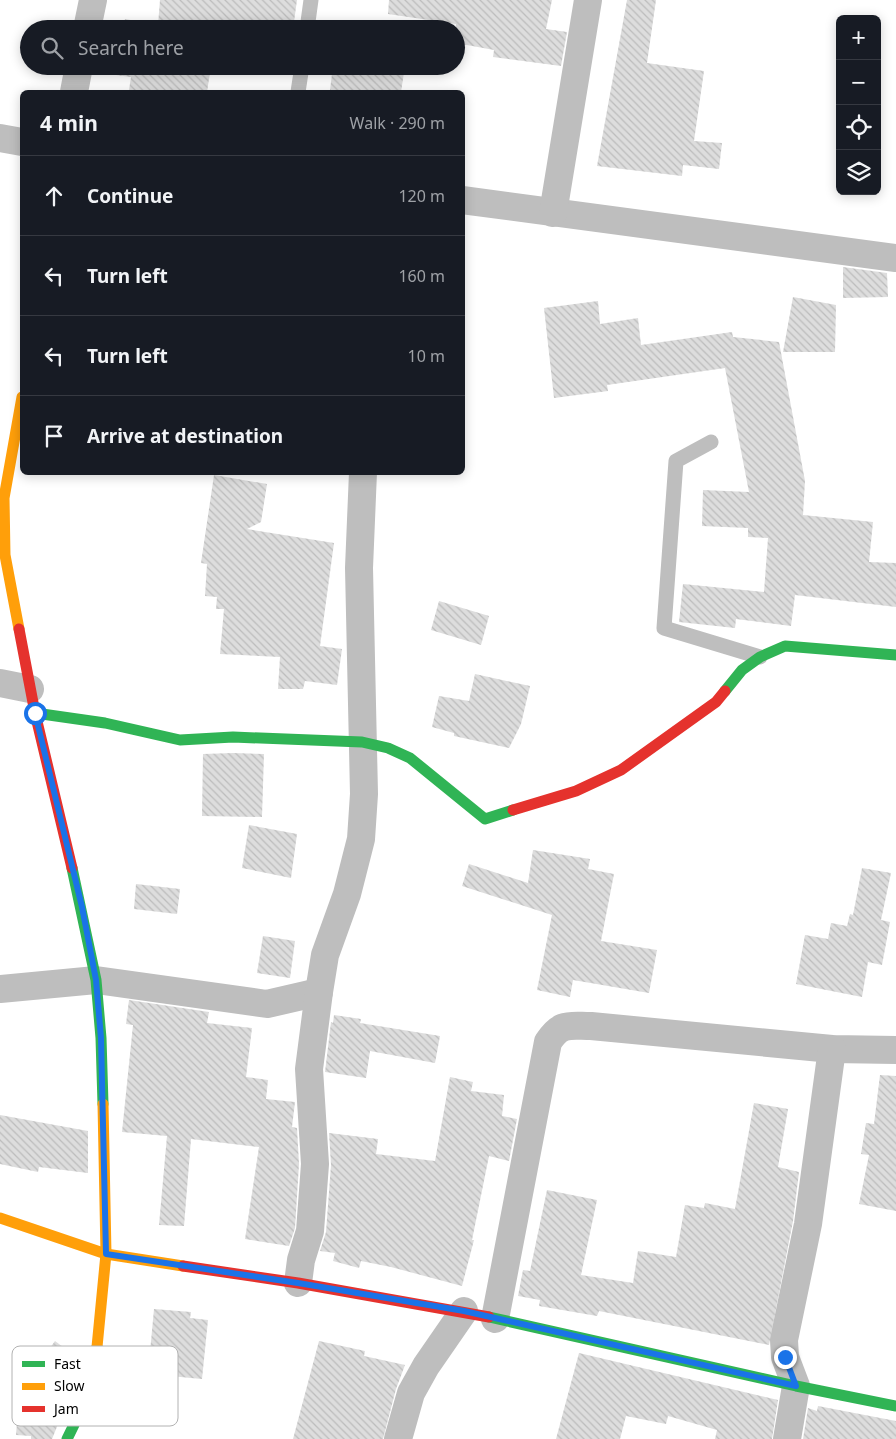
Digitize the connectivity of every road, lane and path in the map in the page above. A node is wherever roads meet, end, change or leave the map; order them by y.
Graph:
1 (93, 0) edge
2 (311, 0) edge
3 (588, 0) edge
4 (89, 20) edge
5 (308, 20) edge
6 (77, 75) edge
7 (301, 75) edge
8 (74, 90) edge
9 (298, 90) edge
10 (0, 138) edge
11 (20, 142) edge
12 (465, 200) edge
13 (554, 213) junction
14 (896, 258) edge
15 (20, 408) edge
16 (712, 442) dead end
17 (363, 475) edge
18 (2, 543) edge
19 (896, 655) edge
20 (760, 657) junction
21 (0, 683) edge
22 (33, 701) junction
23 (362, 742) junction
24 (96, 980) junction
25 (0, 988) edge
26 (319, 992) junction
27 (832, 1049) junction
28 (896, 1050) edge
29 (0, 1218) edge
30 (106, 1254) junction
31 (298, 1283) junction
32 (464, 1311) junction
33 (495, 1319) junction
34 (97, 1346) edge
35 (796, 1386) junction
36 (896, 1406) edge
37 (74, 1426) edge
38 (67, 1439) edge
39 (398, 1439) edge
40 (787, 1439) edge

1 - 4 street
2 - 5 lane
3 - 13 street
6 - 8 street
7 - 9 lane
10 - 11 street
12 - 13 street
13 - 14 street
15 - 18 street
16 - 20 lane
17 - 23 street
18 - 22 street
19 - 20 street
20 - 23 street
21 - 22 street
22 - 23 street
22 - 24 street
23 - 26 street
24 - 25 street
24 - 26 street
24 - 30 street
26 - 31 street
27 - 28 street
27 - 33 street
27 - 35 street
29 - 30 street
30 - 31 street
30 - 34 street
31 - 32 street
32 - 33 street
32 - 39 street
33 - 35 street
35 - 36 street
35 - 40 street
37 - 38 street

